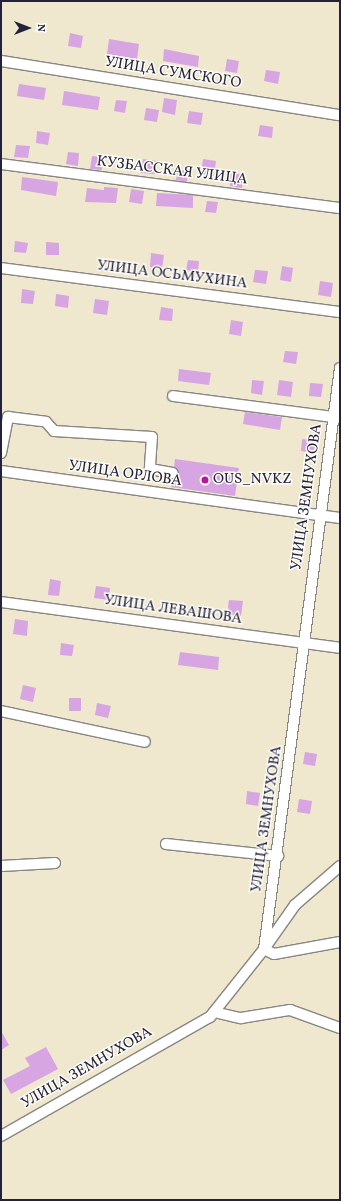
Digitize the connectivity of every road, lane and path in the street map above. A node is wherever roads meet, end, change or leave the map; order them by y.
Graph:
1 (1, 61) edge
2 (340, 114) edge
3 (1, 164) edge
4 (340, 208) edge
5 (1, 268) edge
6 (340, 312) edge
7 (340, 368) edge
8 (173, 396) dead end
9 (337, 417) edge
10 (1, 453) edge
11 (1, 471) edge
12 (173, 473) dead end
13 (320, 515) junction
14 (340, 518) edge
15 (1, 602) edge
16 (302, 642) junction
17 (340, 648) edge
18 (1, 710) edge
19 (145, 742) dead end
20 (166, 844) dead end
21 (278, 856) junction
22 (55, 863) dead end
23 (1, 866) edge
24 (340, 866) edge
25 (340, 942) edge
26 (264, 949) junction
27 (214, 1012) junction
28 (340, 1028) edge
29 (1, 1136) edge

1 - 2 street, УЛИЦА СУМСКОГО
3 - 4 street, КУЗБАССКАЯ УЛИЦА
5 - 6 street, УЛИЦА ОСЬМУХИНА
7 - 9 street, УЛИЦА ЗЕМНУХОВА
8 - 9 street
9 - 13 street, УЛИЦА ЗЕМНУХОВА
10 - 12 street
11 - 13 street, УЛИЦА ОРЛОВА
13 - 14 street, УЛИЦА ОРЛОВА
13 - 16 street, УЛИЦА ЗЕМНУХОВА
15 - 16 street, УЛИЦА ЛЕВАШОВА
16 - 17 street, УЛИЦА ЛЕВАШОВА
16 - 21 street, УЛИЦА ЗЕМНУХОВА
18 - 19 street
20 - 21 street
21 - 26 street, УЛИЦА ЗЕМНУХОВА
22 - 23 street
24 - 26 street
25 - 26 street
26 - 27 street, УЛИЦА ЗЕМНУХОВА
27 - 28 street
27 - 29 street, УЛИЦА ЗЕМНУХОВА

